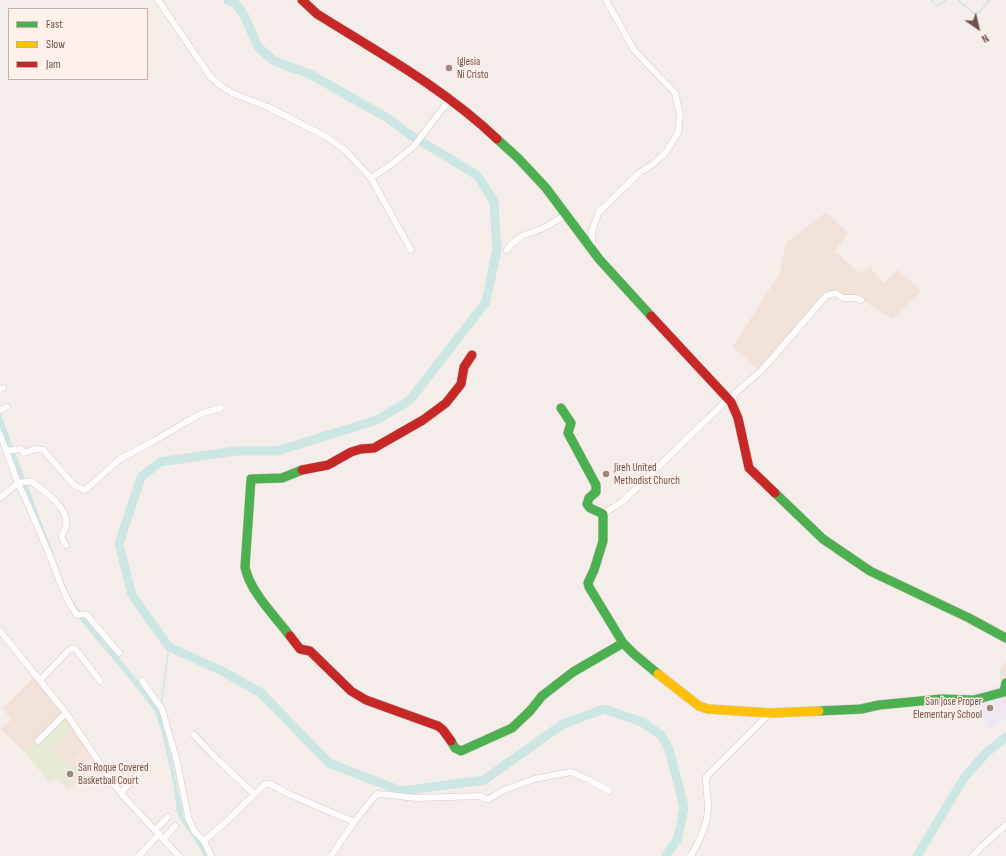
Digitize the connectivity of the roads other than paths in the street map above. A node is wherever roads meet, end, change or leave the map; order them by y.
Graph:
1 (158, 0) edge
2 (302, 0) edge
3 (606, 0) edge
4 (450, 100) junction
5 (371, 178) junction
6 (566, 215) junction
7 (412, 250) dead end
8 (507, 250) dead end
9 (592, 250) junction
10 (861, 300) dead end
11 (472, 355) dead end
12 (730, 400) junction
13 (7, 408) dead end
14 (221, 408) dead end
15 (561, 408) dead end
16 (0, 410) edge
17 (0, 434) edge
18 (9, 450) junction
19 (22, 482) junction
20 (0, 498) edge
21 (604, 514) junction
22 (66, 545) dead end
23 (0, 631) edge
24 (1006, 638) edge
25 (623, 643) junction
26 (119, 653) dead end
27 (40, 680) junction
28 (100, 681) dead end
29 (142, 681) dead end
30 (1005, 689) edge
31 (66, 713) junction
32 (770, 713) junction
33 (194, 735) dead end
34 (38, 740) dead end
35 (146, 765) dead end
36 (609, 791) dead end
37 (121, 793) junction
38 (254, 794) junction
39 (168, 817) dead end
40 (354, 822) junction
41 (1006, 825) edge
42 (175, 826) dead end
43 (159, 834) junction
44 (204, 841) junction
45 (139, 856) edge
46 (179, 856) edge
47 (211, 856) edge
48 (331, 856) edge
49 (691, 856) edge
50 (973, 856) edge

1 - 5 street
2 - 4 street
3 - 9 street
4 - 5 street
4 - 6 street
5 - 7 street
6 - 8 street
6 - 9 street
9 - 12 street
10 - 12 street
11 - 25 street
12 - 21 street
12 - 24 street
13 - 16 street
14 - 18 street
15 - 21 street
17 - 18 street
18 - 19 street
19 - 20 street
19 - 22 street
19 - 26 street
21 - 25 street
23 - 27 street
25 - 32 street
27 - 28 street
27 - 31 street
29 - 44 street
30 - 32 street
31 - 34 street
31 - 37 street
32 - 49 street
33 - 38 street
35 - 37 street
36 - 40 street
37 - 43 street
38 - 40 street
38 - 44 street
39 - 43 street
40 - 48 street
41 - 50 street
42 - 43 street
43 - 45 street
43 - 46 street
44 - 47 street

